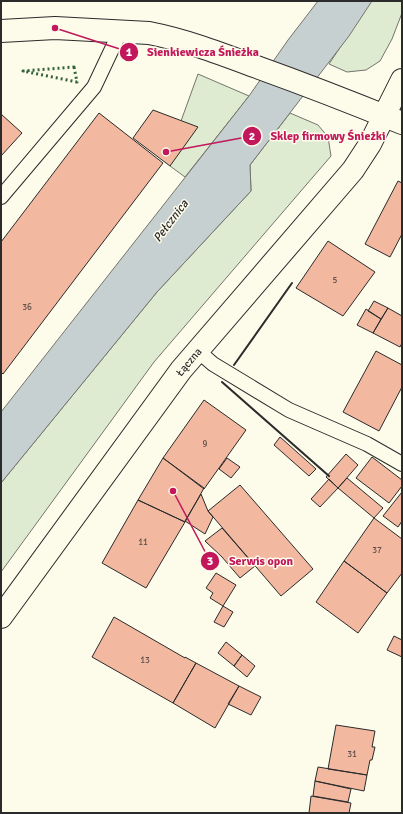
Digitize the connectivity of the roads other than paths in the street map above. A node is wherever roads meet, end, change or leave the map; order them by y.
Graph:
1 (1, 31) edge
2 (120, 32) junction
3 (402, 80) edge
4 (393, 119) edge
5 (1, 197) edge
6 (198, 351) junction
7 (402, 464) edge
8 (1, 617) edge

1 - 2 street
2 - 4 street
2 - 5 lane
3 - 4 street, Łączna
4 - 6 street, Łączna
6 - 7 lane
6 - 8 street, Łączna

